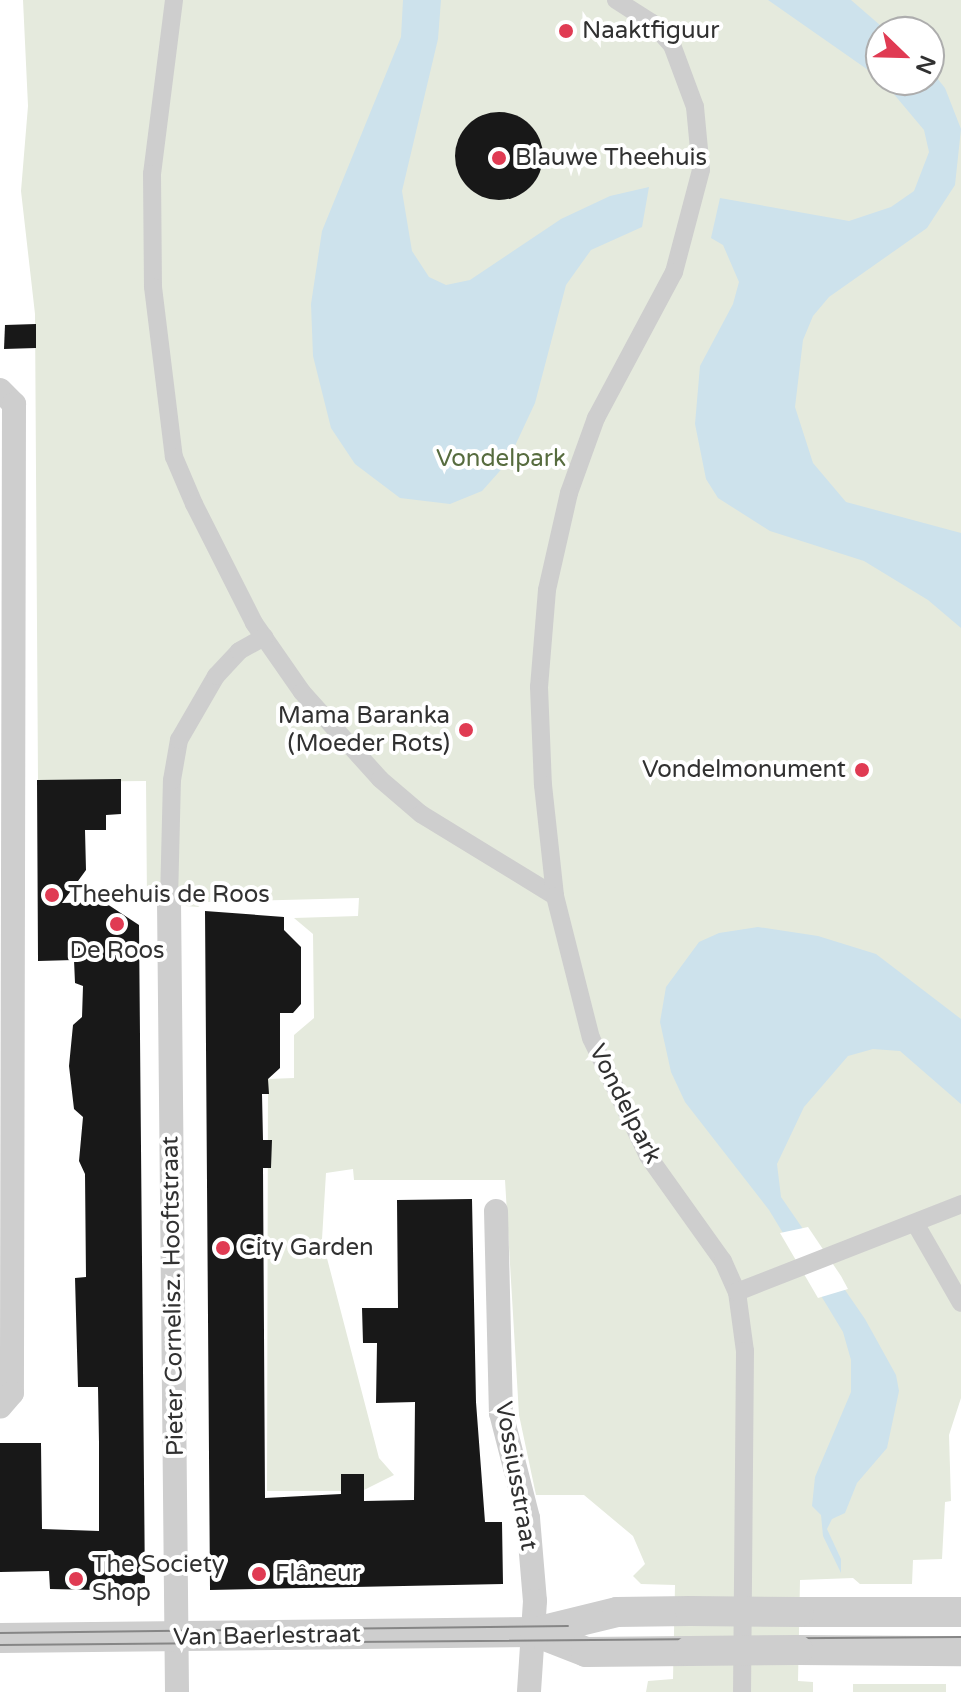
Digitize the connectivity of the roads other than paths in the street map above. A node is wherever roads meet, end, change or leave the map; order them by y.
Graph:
1 (174, 0) edge
2 (616, 0) edge
3 (0, 390) edge
4 (264, 637) junction
5 (6, 796) edge
6 (555, 896) junction
7 (169, 901) joint
8 (961, 1204) edge
9 (496, 1211) dead end
10 (915, 1223) junction
11 (737, 1292) junction
12 (961, 1303) edge
13 (0, 1407) edge
14 (961, 1612) edge
15 (535, 1632) junction
16 (0, 1638) edge
17 (176, 1638) junction
18 (961, 1651) edge
19 (177, 1692) edge
20 (529, 1692) edge
21 (742, 1692) edge

1 - 4 street
2 - 6 street, Vondelpark
3 - 5 street
4 - 6 street
4 - 7 street
5 - 13 street
6 - 11 street, Vondelpark
7 - 17 street, Pieter Cornelisz. Hooftstraat
8 - 10 street
9 - 15 street, Vossiusstraat
10 - 11 street
10 - 12 street
11 - 21 street, Vondelpark
14 - 15 street, Van Baerlestraat, bridge
15 - 17 street, Van Baerlestraat
15 - 18 street, Van Baerlestraat, bridge
15 - 20 street, Vossiusstraat
16 - 17 street, Van Baerlestraat
17 - 19 street, Pieter Cornelisz. Hooftstraat

